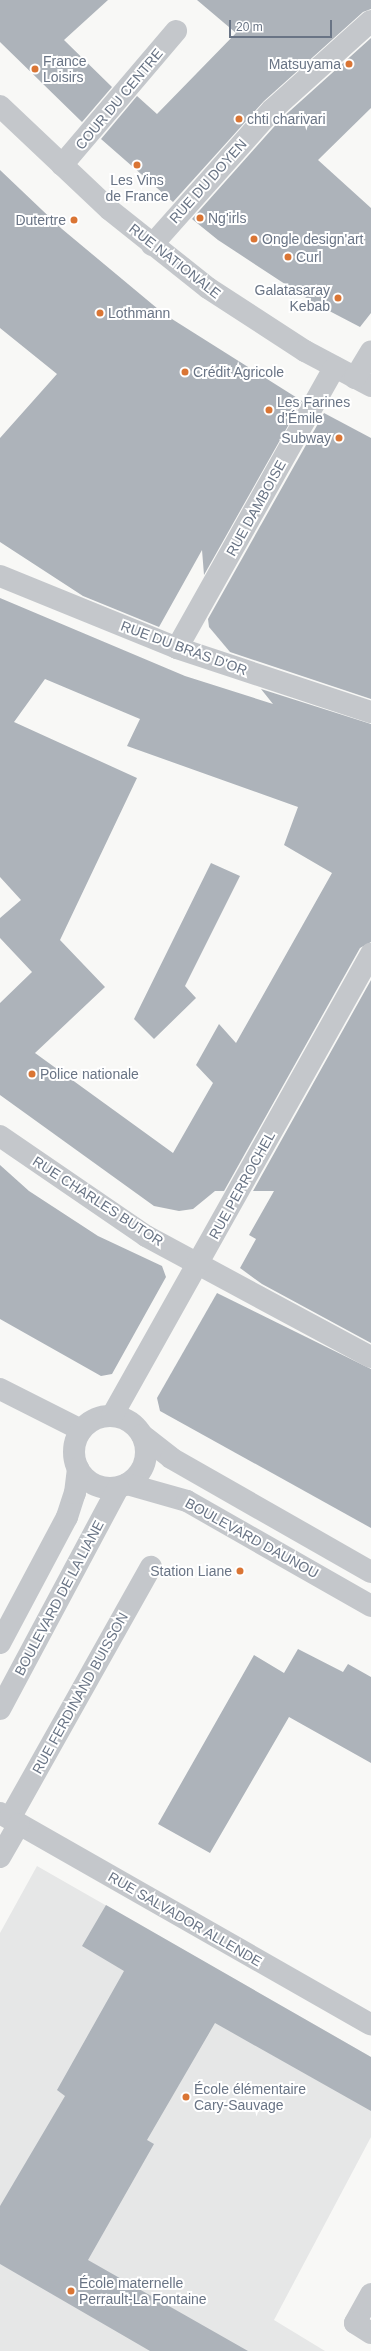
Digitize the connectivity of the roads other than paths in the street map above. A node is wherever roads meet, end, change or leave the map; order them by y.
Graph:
1 (371, 21) edge
2 (176, 31) dead end
3 (0, 106) edge
4 (62, 166) junction
5 (152, 245) junction
6 (371, 351) edge
7 (335, 367) junction
8 (363, 382) edge
9 (0, 576) edge
10 (177, 648) junction
11 (371, 712) edge
12 (371, 954) edge
13 (0, 1136) edge
14 (197, 1264) junction
15 (371, 1357) edge
16 (0, 1389) edge
17 (112, 1416) junction
18 (81, 1430) junction
19 (142, 1435) junction
20 (78, 1468) junction
21 (123, 1486) junction
22 (151, 1567) dead end
23 (371, 1572) edge
24 (371, 1606) edge
25 (0, 1643) edge
26 (0, 1709) edge
27 (10, 1818) edge
28 (0, 1857) edge
29 (371, 2025) edge
30 (371, 2294) edge
31 (371, 2333) edge

1 - 5 street, RUE DU DOYEN
2 - 4 street, COUR DU CENTRE
3 - 4 street, RUE NATIONALE
4 - 5 street, RUE NATIONALE
5 - 7 street, RUE NATIONALE
6 - 8 street
7 - 8 street, RUE NATIONALE
7 - 10 street, RUE DAMBOISE
9 - 10 street, RUE DU BRAS D'OR
10 - 11 street, RUE DU BRAS D'OR
12 - 14 street, RUE PERROCHEL
13 - 14 street, RUE CHARLES BUTOR
14 - 15 street, RUE CHARLES BUTOR
14 - 17 street, RUE PERROCHEL
16 - 18 street
17 - 18 street
17 - 19 street
18 - 20 street
19 - 21 street
19 - 23 street, BOULEVARD DAUNOU
20 - 21 street
20 - 25 street
21 - 24 street, BOULEVARD DAUNOU
21 - 26 street, BOULEVARD DE LA LIANE
22 - 27 street, RUE FERDINAND BUISSON
27 - 28 street, RUE FERDINAND BUISSON
27 - 29 street, RUE SALVADOR ALLENDE
30 - 31 street

